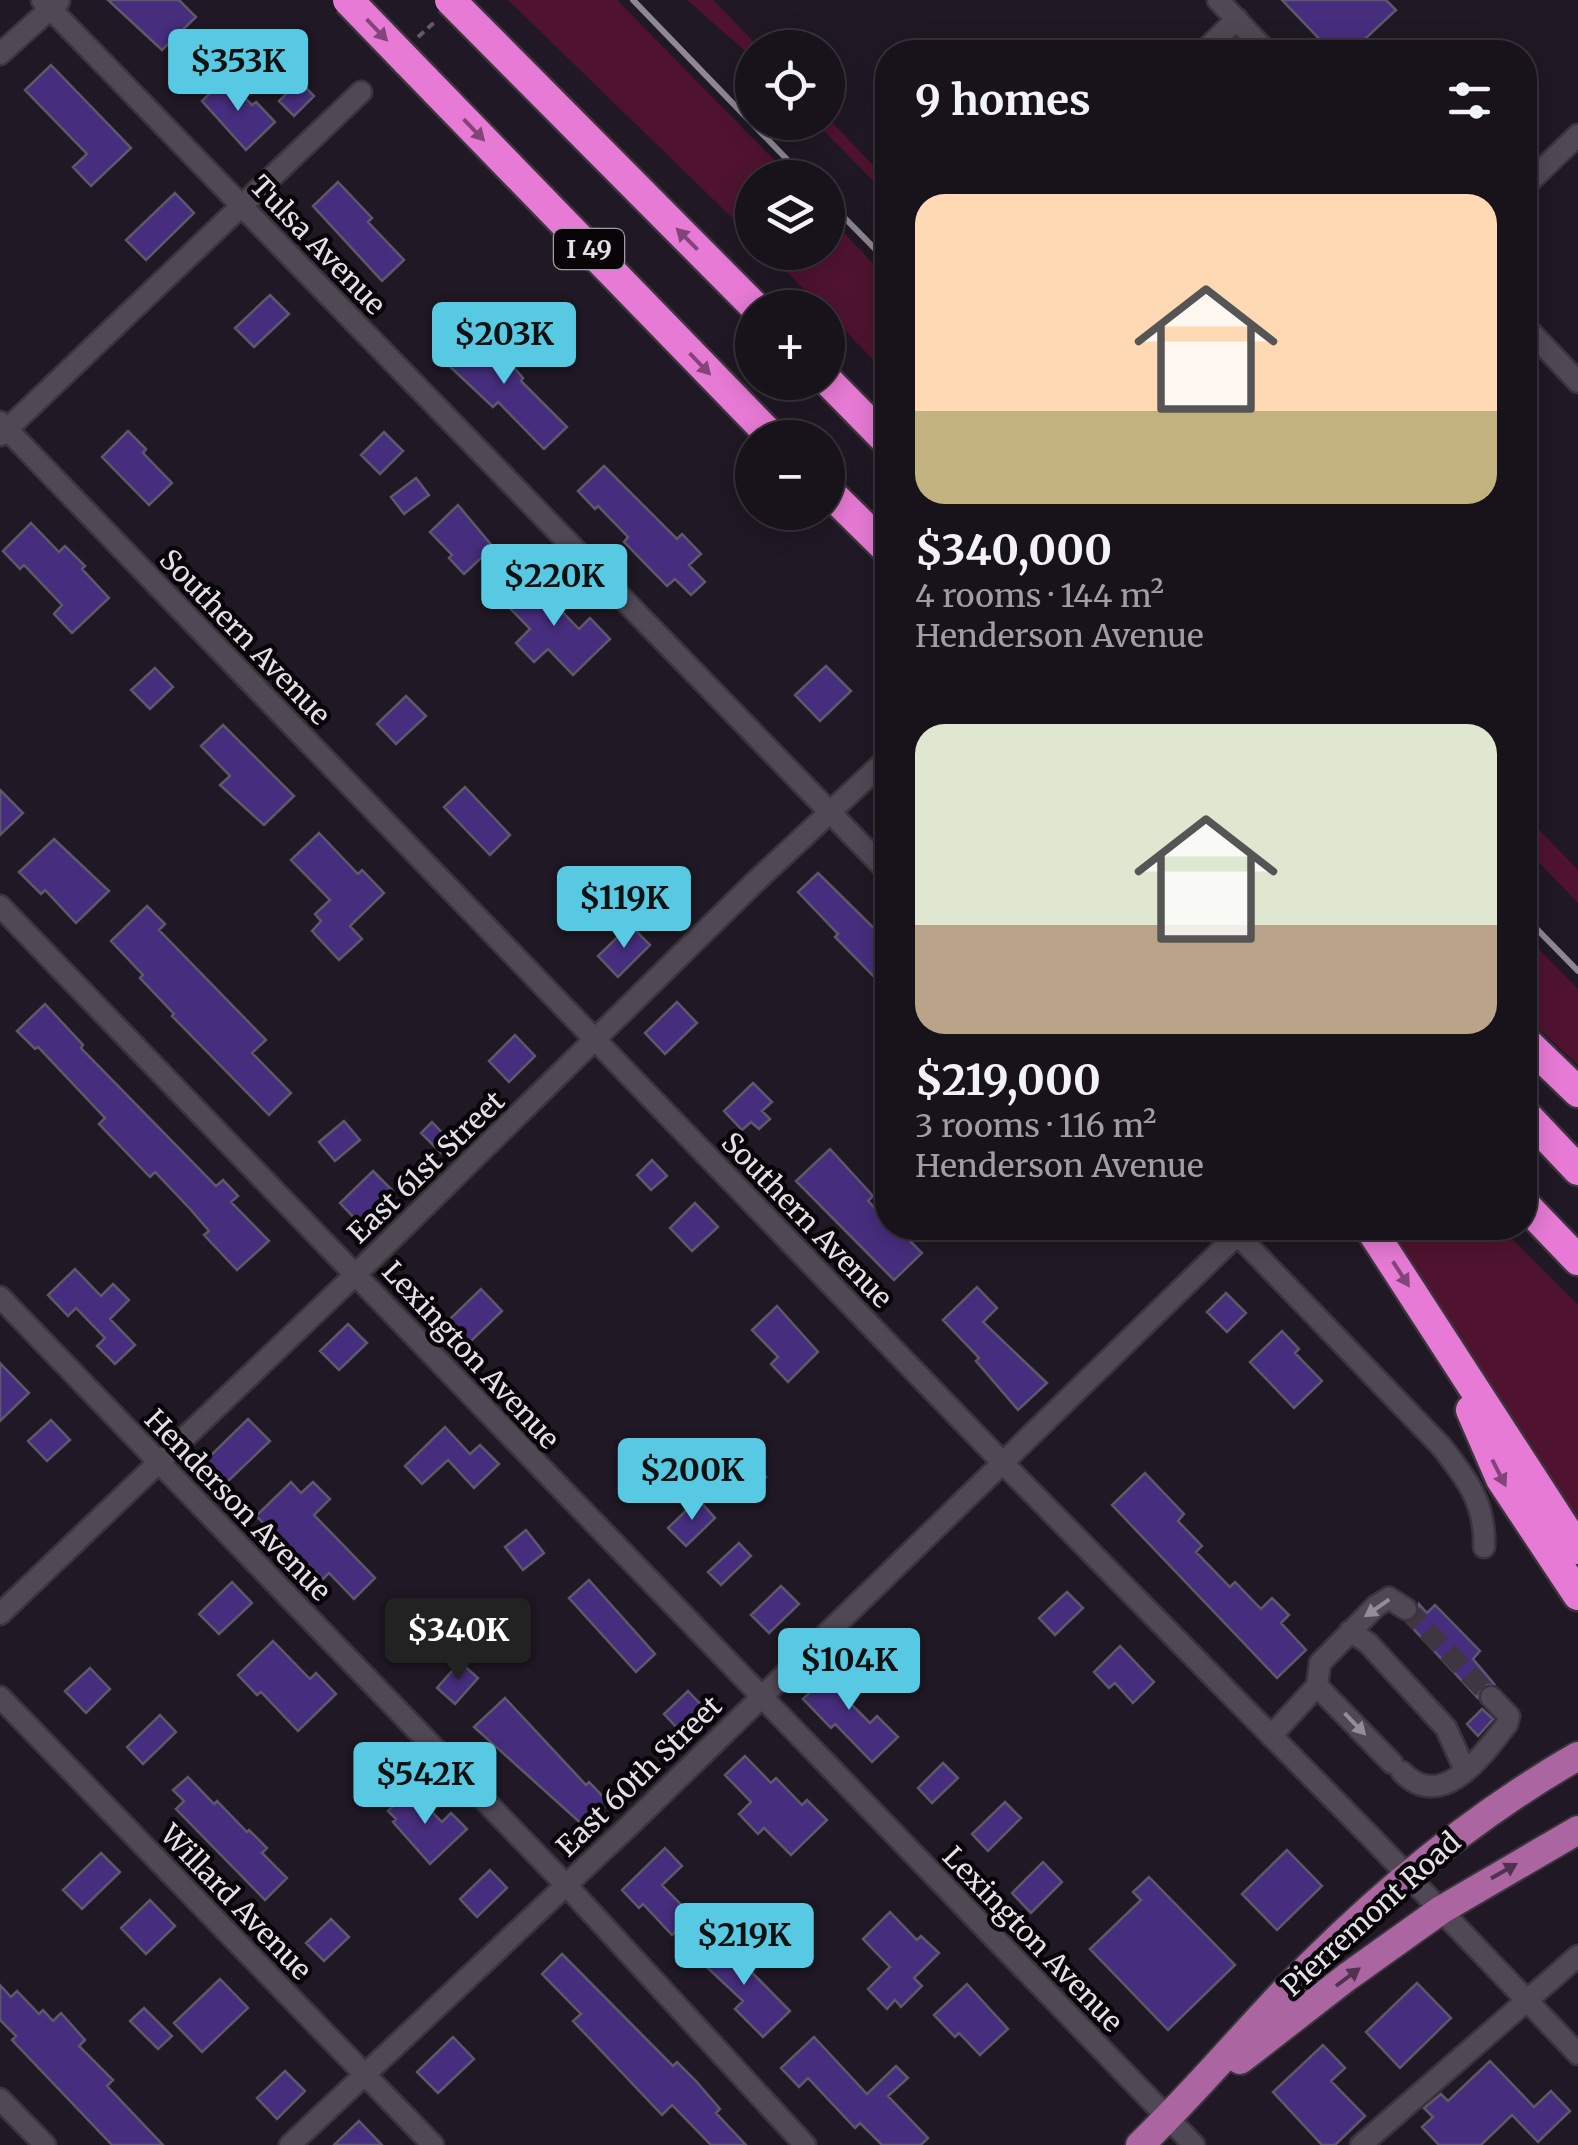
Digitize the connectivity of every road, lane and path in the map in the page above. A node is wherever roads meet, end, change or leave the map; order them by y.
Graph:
1 (348, 0) edge
2 (450, 0) edge
3 (1218, 0) edge
4 (51, 3) edge
5 (1236, 20) junction
6 (1215, 40) edge
7 (1256, 40) edge
8 (0, 54) edge
9 (361, 92) dead end
10 (1578, 135) edge
11 (1537, 174) edge
12 (242, 206) junction
13 (738, 290) edge
14 (1537, 339) edge
15 (1578, 382) edge
16 (845, 398) edge
17 (756, 420) edge
18 (2, 429) edge
19 (875, 429) edge
20 (845, 507) edge
21 (875, 537) edge
22 (875, 770) edge
23 (830, 813) junction
24 (875, 859) edge
25 (0, 906) edge
26 (594, 1040) junction
27 (1537, 1053) edge
28 (1578, 1092) edge
29 (1537, 1127) edge
30 (1578, 1170) edge
31 (1537, 1218) edge
32 (1226, 1240) edge
33 (1244, 1240) edge
34 (1378, 1240) edge
35 (1578, 1260) edge
36 (356, 1274) junction
37 (0, 1297) edge
38 (1431, 1320) junction
39 (159, 1462) junction
40 (1002, 1462) junction
41 (1484, 1547) dead end
42 (1578, 1549) edge
43 (1578, 1596) edge
44 (1406, 1608) dead end
45 (0, 1614) edge
46 (1350, 1631) junction
47 (1317, 1686) junction
48 (760, 1696) junction
49 (0, 1697) edge
50 (1492, 1697) tunnel mouth
51 (1271, 1736) junction
52 (1578, 1756) edge
53 (1465, 1770) junction
54 (1578, 1830) edge
55 (1407, 1876) junction
56 (566, 1886) junction
57 (1442, 1910) junction
58 (1578, 1956) edge
59 (1528, 2001) junction
60 (1578, 2054) edge
61 (365, 2075) junction
62 (0, 2099) edge
63 (1177, 2109) junction
64 (45, 2145) edge
65 (290, 2145) edge
66 (432, 2145) edge
67 (805, 2145) edge
68 (1140, 2145) edge
69 (1194, 2145) edge
70 (1361, 2145) edge

1 -> 17 highway, I 49, bridge
13 -> 2 highway, I 49, bridge
3 - 5 street
4 - 8 street
4 - 12 street, Tulsa Avenue
5 - 6 street
5 - 7 street
9 - 12 street
10 - 11 street
12 - 18 street
12 - 23 street, Tulsa Avenue
14 - 15 street
16 - 19 highway
18 - 26 street, Southern Avenue
20 - 21 highway
22 - 23 street, East 61st Street
23 - 24 street, Tulsa Avenue
23 - 26 street, East 61st Street
25 - 36 street, Lexington Avenue
26 - 36 street, East 61st Street
26 - 40 street, Southern Avenue
27 - 28 highway
29 - 30 highway
31 - 35 highway
32 - 40 street, East 60th Street
33 - 41 street
34 -> 38 highway
36 - 39 street, East 61st Street
36 - 48 street, Lexington Avenue
37 - 39 street, Henderson Avenue
38 - 42 highway
38 -> 43 highway
39 - 45 street, East 61st Street
39 - 56 street, Henderson Avenue
40 - 48 street, East 60th Street
40 - 51 street, Southern Avenue
44 -> 46 street
46 - 47 street
46 - 53 street
47 - 51 street
47 -> 53 street
48 - 56 street, East 60th Street
48 - 63 street, Lexington Avenue
49 - 61 street, Willard Avenue
50 - 53 street
51 - 55 street, Southern Avenue
52 - 55 main road, Pierremont Road
57 -> 54 main road, Pierremont Road
55 - 57 street, Southern Avenue
55 - 63 main road, Pierremont Road
56 - 61 street, East 60th Street
56 - 67 street, Henderson Avenue
57 - 59 street, Southern Avenue
63 -> 57 main road, Pierremont Road
58 - 59 street
59 - 60 street, Southern Avenue
59 - 70 street
61 - 65 street, East 60th Street
61 - 66 street, Willard Avenue
62 - 64 street
63 - 68 main road, Pierremont Road
63 - 69 street, Lexington Avenue

